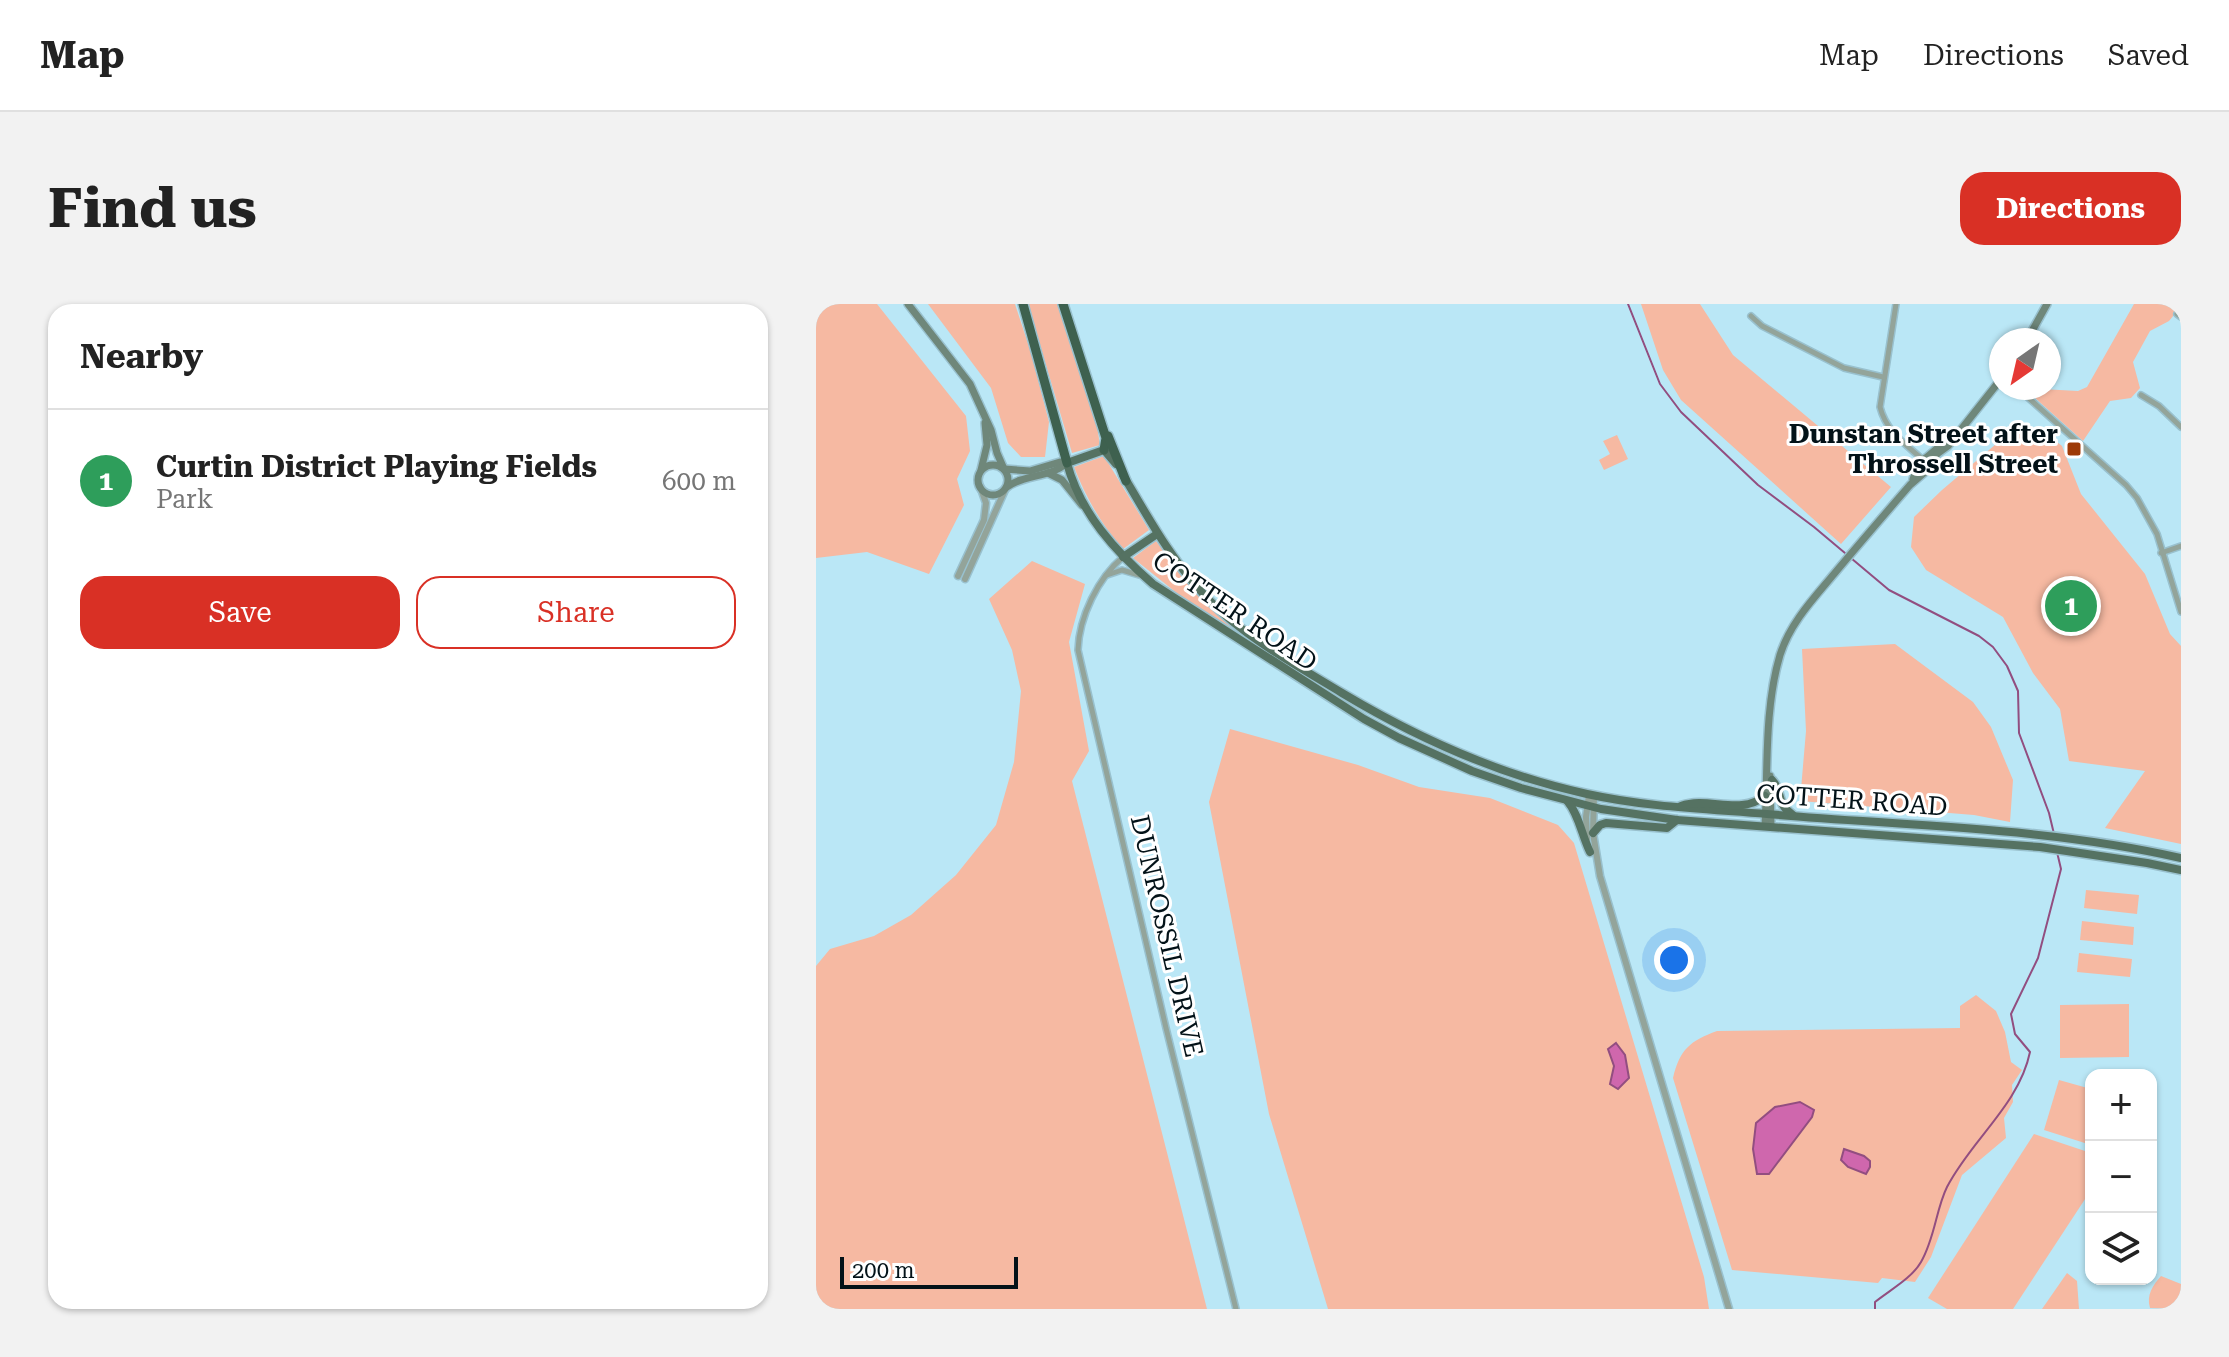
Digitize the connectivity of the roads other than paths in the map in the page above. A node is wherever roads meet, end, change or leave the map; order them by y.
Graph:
1 (908, 304) edge
2 (1023, 304) edge
3 (1063, 304) edge
4 (1896, 304) edge
5 (2047, 304) edge
6 (1751, 316) dead end
7 (2034, 328) edge
8 (1883, 377) junction
9 (1989, 393) edge
10 (2141, 395) dead end
11 (2033, 400) edge
12 (984, 417) junction
13 (1103, 426) junction
14 (2181, 427) edge
15 (1104, 450) junction
16 (1067, 463) junction
17 (1925, 464) junction
18 (1004, 469) junction
19 (981, 471) junction
20 (1046, 473) junction
21 (1126, 481) junction
22 (980, 486) junction
23 (1006, 488) junction
24 (1090, 516) junction
25 (1157, 534) junction
26 (2181, 546) edge
27 (2161, 553) junction
28 (1123, 557) junction
29 (1106, 576) junction
30 (1153, 584) junction
31 (2181, 612) edge
32 (1770, 775) junction
33 (1591, 795) junction
34 (1765, 796) junction
35 (1568, 801) junction
36 (1590, 806) junction
37 (1676, 807) junction
38 (1768, 814) junction
39 (1798, 817) junction
40 (1677, 820) junction
41 (1768, 826) junction
42 (1593, 833) junction
43 (1590, 852) junction
44 (2181, 858) edge
45 (2181, 870) edge
46 (1600, 876) junction
47 (1236, 1309) edge
48 (1729, 1309) edge

1 - 12 main road
2 - 16 highway
3 - 13 highway
4 - 8 street
5 - 7 main road
6 - 8 street
8 - 17 street
9 - 17 main road
10 - 14 street
11 - 27 street
12 - 18 main road
12 - 19 main road
13 - 15 highway
13 - 21 highway
15 - 16 main road
15 - 21 main road, COTTER ROAD
16 - 18 main road
16 - 20 main road
16 - 24 main road, COTTER ROAD
17 - 32 main road
18 - 19 main road
18 - 23 main road
19 - 22 main road
20 - 23 main road
20 - 24 main road
21 - 25 main road, COTTER ROAD
22 - 23 main road
22 - 23 street
24 - 28 main road, COTTER ROAD
25 - 28 main road
25 - 33 main road, COTTER ROAD
26 - 27 street
27 - 31 street
28 - 29 street, DUNROSSIL DRIVE
28 - 30 main road, COTTER ROAD
29 - 30 street
29 - 47 street, DUNROSSIL DRIVE
30 - 35 main road, COTTER ROAD
32 - 34 main road
32 - 38 main road
32 - 39 main road
33 - 36 street
33 - 37 main road, COTTER ROAD
34 - 37 main road
34 - 38 main road
35 - 36 main road, COTTER ROAD
35 - 43 main road
36 - 40 main road, COTTER ROAD
36 - 42 street
36 - 43 street
37 - 38 main road, COTTER ROAD
38 - 39 main road, COTTER ROAD
38 - 41 main road
39 - 44 main road, COTTER ROAD
40 - 41 main road, COTTER ROAD
40 - 42 main road
41 - 45 main road, COTTER ROAD
42 - 46 street
43 - 46 street
46 - 48 street

